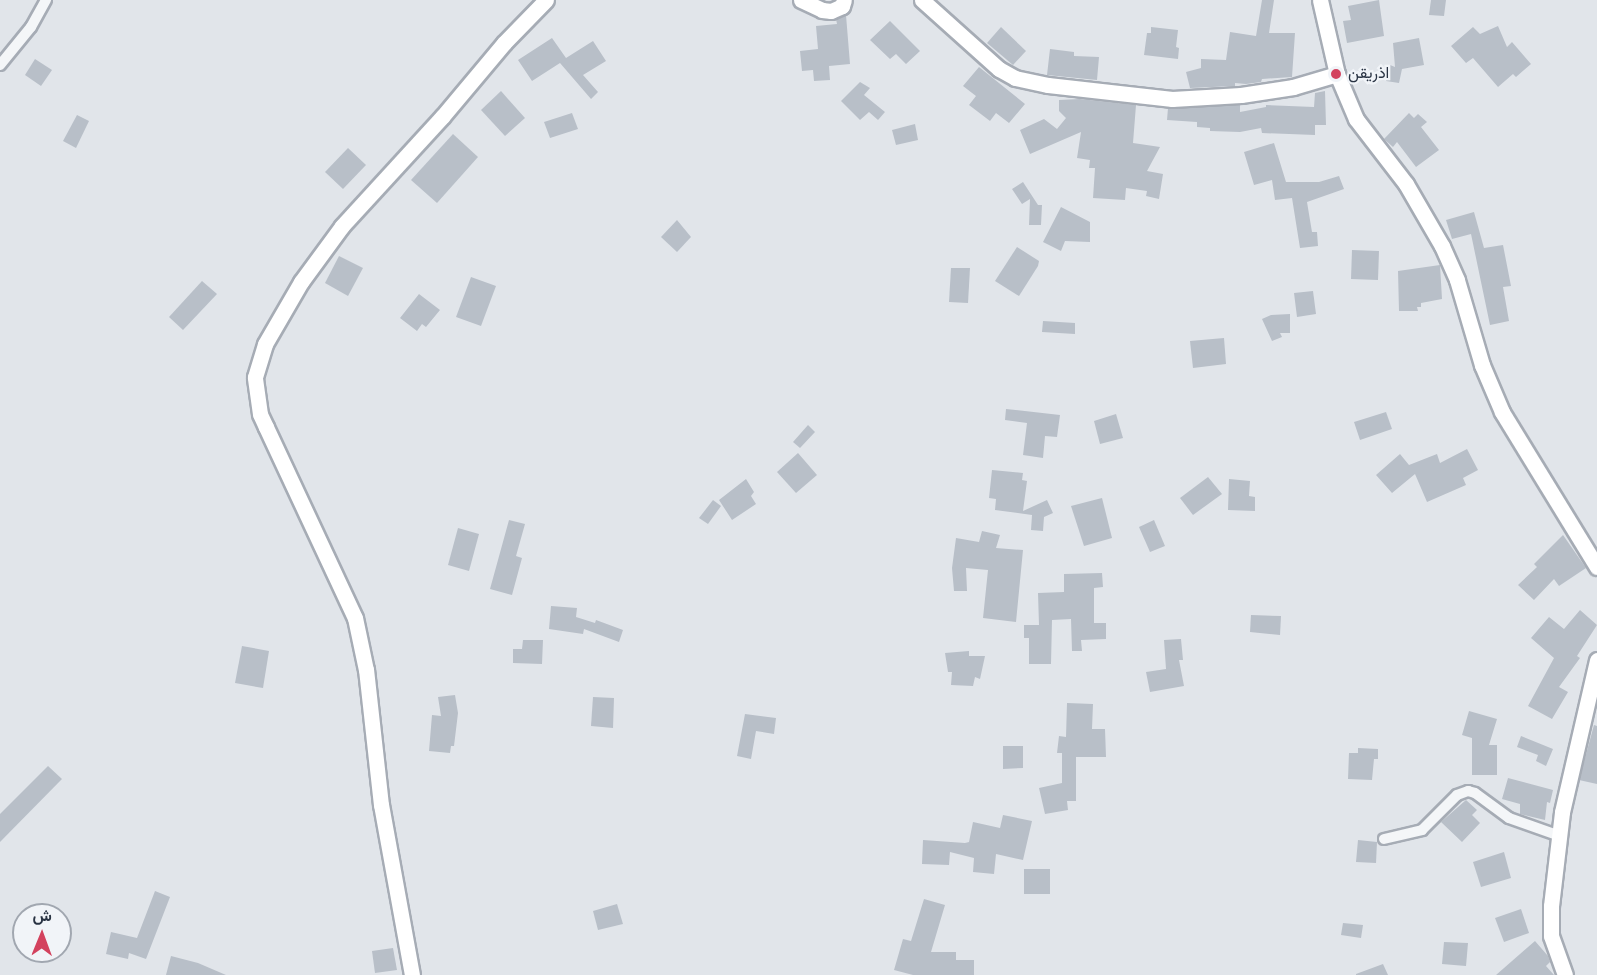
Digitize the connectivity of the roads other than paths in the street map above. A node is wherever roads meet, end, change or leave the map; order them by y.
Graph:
1 (46, 0) edge
2 (546, 0) edge
3 (801, 0) edge
4 (844, 0) edge
5 (922, 0) edge
6 (1320, 0) edge
7 (0, 65) edge
8 (1337, 74) junction
9 (1597, 567) edge
10 (1597, 660) edge
11 (1560, 836) junction
12 (1384, 839) dead end
13 (412, 975) edge
14 (1565, 975) edge

1 - 7 street
2 - 13 street
3 - 4 street
5 - 8 street
6 - 8 street
8 - 9 street
10 - 11 street
11 - 12 street
11 - 14 street

